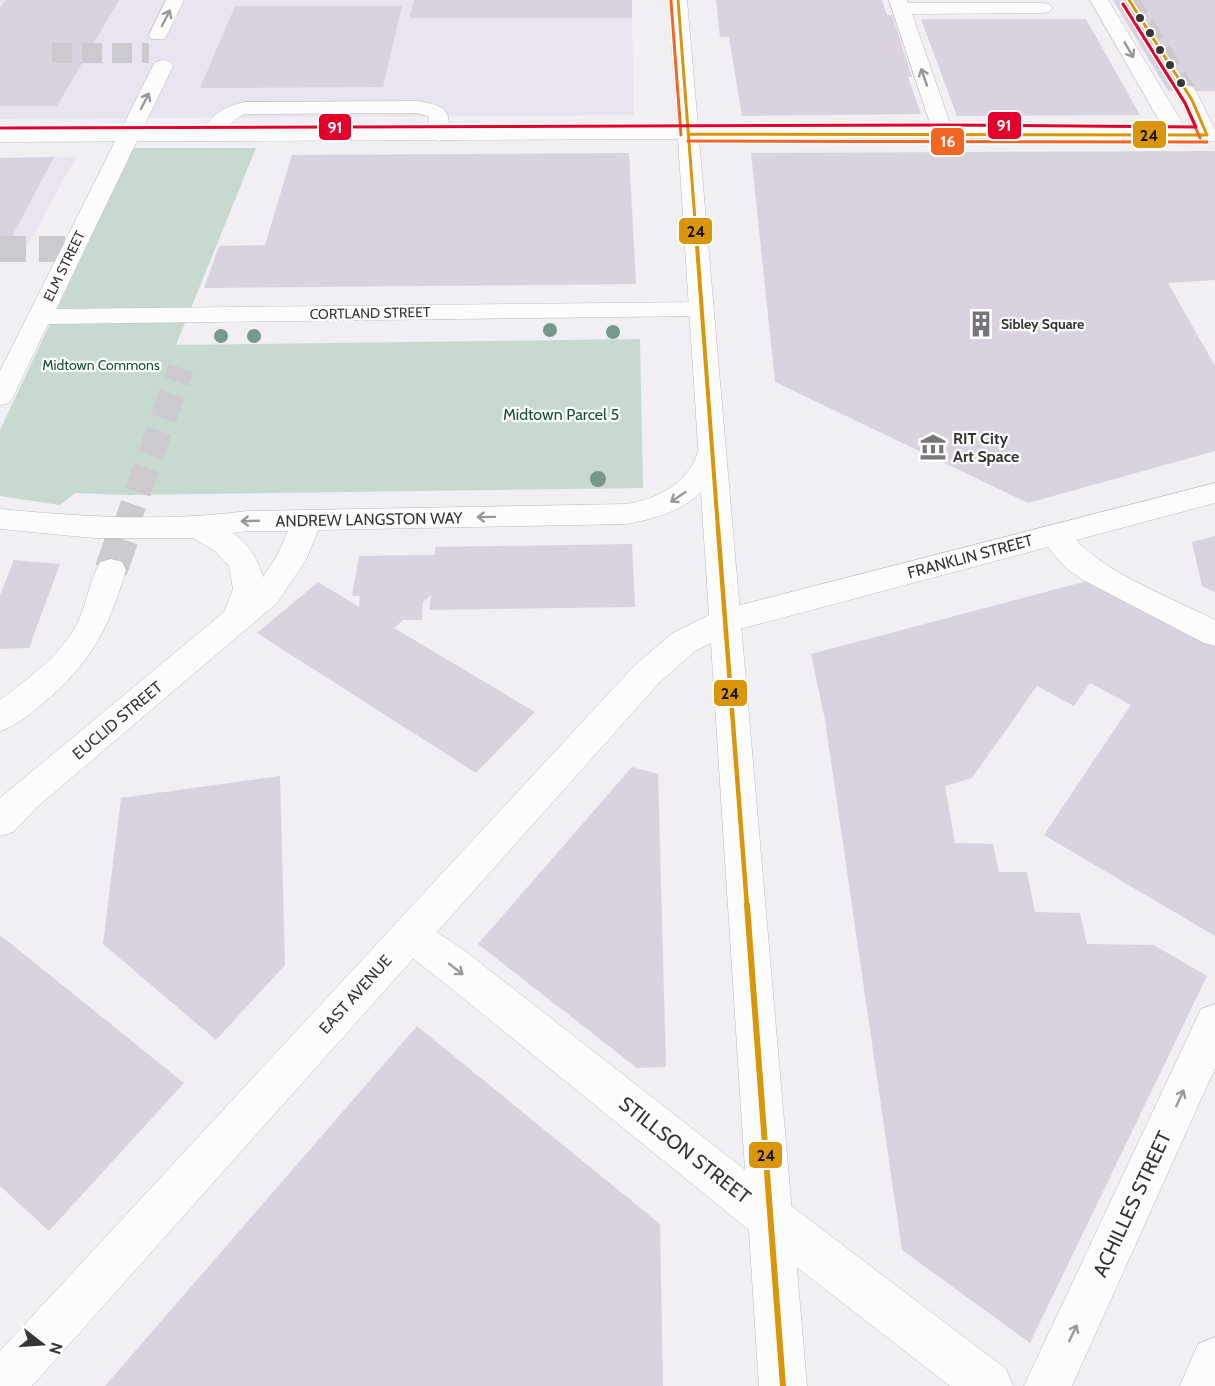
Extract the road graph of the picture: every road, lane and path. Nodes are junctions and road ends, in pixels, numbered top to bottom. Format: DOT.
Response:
graph roads {
  1 [pos="175,0"];
  2 [pos="678,0"];
  3 [pos="1099,0"];
  4 [pos="899,4"];
  5 [pos="932,4"];
  6 [pos="1043,8"];
  7 [pos="158,35"];
  8 [pos="163,66"];
  9 [pos="1186,91"];
  10 [pos="943,132"];
  11 [pos="688,134"];
  12 [pos="1178,134"];
  13 [pos="1211,135"];
  14 [pos="0,136"];
  15 [pos="127,136"];
  16 [pos="701,309"];
  17 [pos="39,317"];
  18 [pos="0,397"];
  19 [pos="712,451"];
  20 [pos="1215,493"];
  21 [pos="0,519"];
  22 [pos="306,520"];
  23 [pos="197,528"];
  24 [pos="1053,534"];
  25 [pos="111,570"];
  26 [pos="235,621"];
  27 [pos="725,621"];
  28 [pos="1215,634"];
  29 [pos="0,718"];
  30 [pos="0,821"];
  31 [pos="409,934"];
  32 [pos="1215,1023"];
  33 [pos="770,1218"];
  34 [pos="1215,1361"];
  35 [pos="0,1386"];
  36 [pos="783,1386"];
  37 [pos="989,1386"];
  38 [pos="1048,1386"];
  39 [pos="1204,1386"];
  7 -- 1 [label="street, one-way"];
  2 -- 11 [label="street"];
  3 -- 12 [label="street, one-way"];
  4 -- 5 [label="street"];
  10 -- 4 [label="street, one-way"];
  5 -- 6 [label="street"];
  15 -- 8 [label="street, ELM STREET, one-way"];
  9 -- 13 [label="street"];
  10 -- 11 [label="street"];
  10 -- 12 [label="street"];
  11 -- 15 [label="street"];
  11 -- 16 [label="street"];
  12 -- 13 [label="street"];
  14 -- 15 [label="street"];
  15 -- 17 [label="street, ELM STREET"];
  16 -- 17 [label="street, CORTLAND STREET"];
  16 -- 19 [label="street"];
  17 -- 18 [label="street, ELM STREET"];
  19 -- 22 [label="street, ANDREW LANGSTON WAY, one-way"];
  19 -- 27 [label="street"];
  20 -- 24 [label="street, FRANKLIN STREET"];
  21 -- 23 [label="street, ANDREW LANGSTON WAY"];
  22 -- 23 [label="street, ANDREW LANGSTON WAY, one-way"];
  22 -- 26 [label="street, EUCLID STREET"];
  23 -- 26 [label="street, EUCLID STREET"];
  24 -- 27 [label="street, FRANKLIN STREET"];
  24 -- 28 [label="street"];
  25 -- 29 [label="street"];
  26 -- 30 [label="street, EUCLID STREET"];
  27 -- 31 [label="street, EAST AVENUE"];
  27 -- 33 [label="street"];
  31 -- 33 [label="street, STILLSON STREET, one-way"];
  31 -- 35 [label="street, EAST AVENUE"];
  38 -- 32 [label="street, ACHILLES STREET, one-way"];
  33 -- 36 [label="street"];
  33 -- 37 [label="street, STILLSON STREET"];
  34 -- 39 [label="street"];
}
